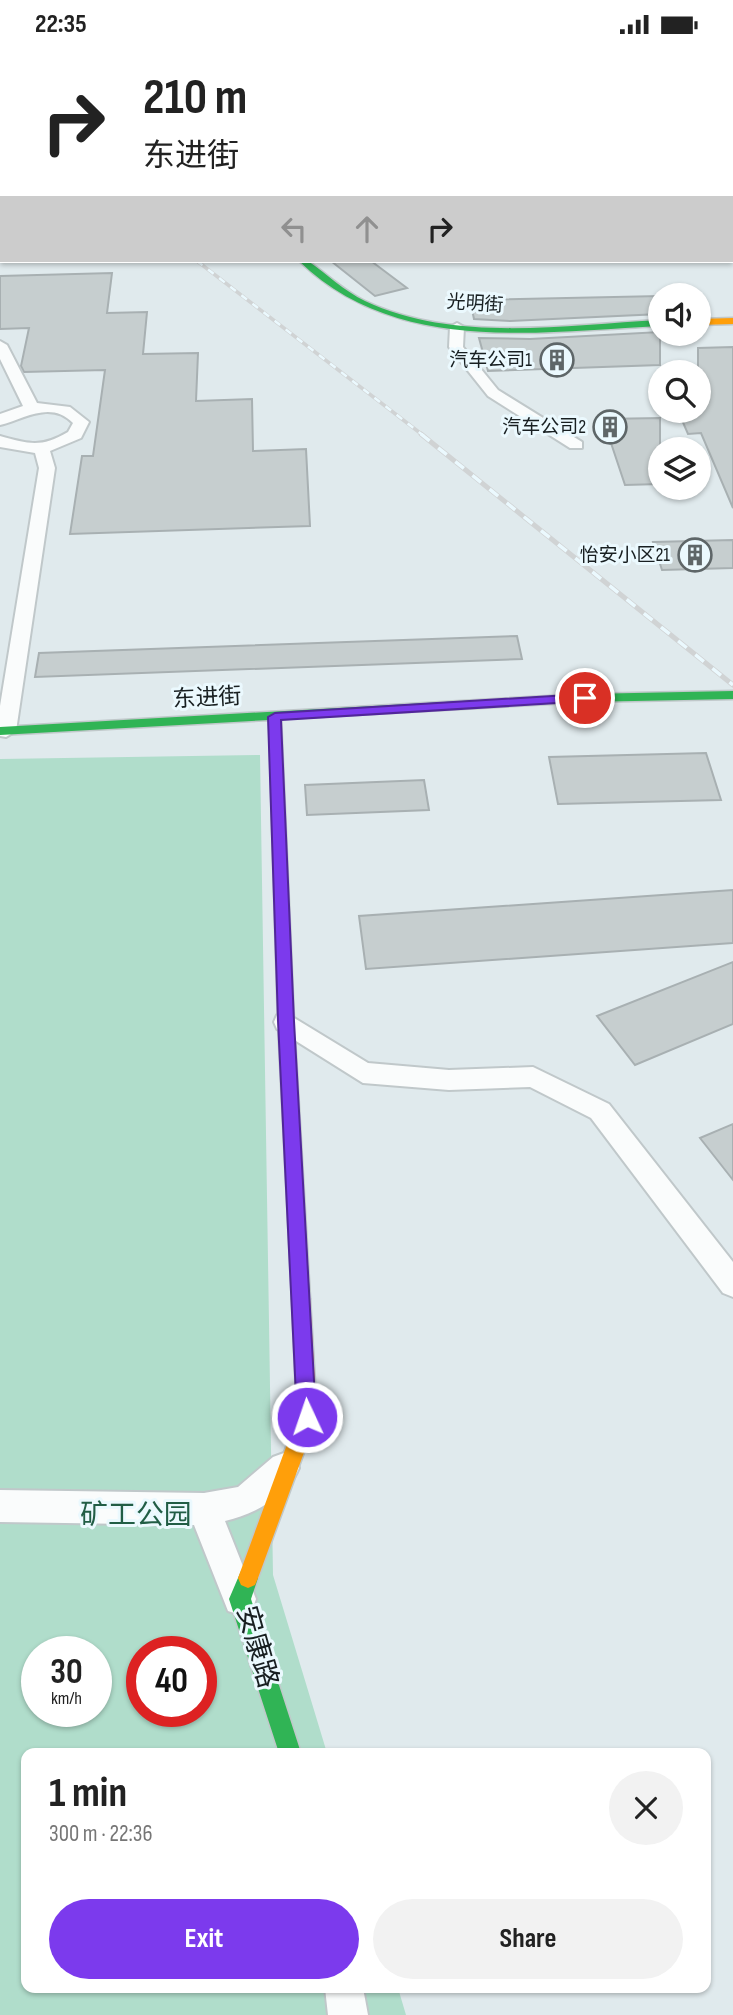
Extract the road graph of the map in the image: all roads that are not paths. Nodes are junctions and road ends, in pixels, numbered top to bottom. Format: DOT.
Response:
graph roads {
  1 [pos="306,263"];
  2 [pos="733,321"];
  3 [pos="711,322"];
  4 [pos="648,323"];
  5 [pos="457,327"];
  6 [pos="0,345"];
  7 [pos="33,410"];
  8 [pos="0,420"];
  9 [pos="0,441"];
  10 [pos="576,445"];
  11 [pos="41,448"];
  12 [pos="733,695"];
  13 [pos="275,717"];
  14 [pos="3,731"];
  15 [pos="286,1021"];
  16 [pos="733,1284"];
  17 [pos="290,1463"];
  18 [pos="0,1506"];
  19 [pos="204,1510"];
  20 [pos="240,1599"];
  21 [pos="288,1748"];
  22 [pos="345,1993"];
  23 [pos="348,2015"];
  1 -- 5 [label="main road, 光明街"];
  2 -- 3 [label="main road"];
  4 -- 5 [label="main road, 光明街"];
  5 -- 10 [label="street"];
  6 -- 7 [label="street"];
  7 -- 8 [label="street"];
  7 -- 11 [label="street"];
  9 -- 11 [label="street"];
  11 -- 14 [label="street"];
  12 -- 13 [label="main road, 东进街"];
  13 -- 14 [label="main road, 东进街"];
  13 -- 15 [label="main road, 安康路"];
  15 -- 16 [label="street"];
  15 -- 17 [label="main road, 安康路"];
  17 -- 19 [label="street, 安康路"];
  17 -- 20 [label="main road, 安康路"];
  18 -- 19 [label="street, 安康路"];
  19 -- 20 [label="street"];
  20 -- 21 [label="main road, 安康路"];
  22 -- 23 [label="street"];
}
